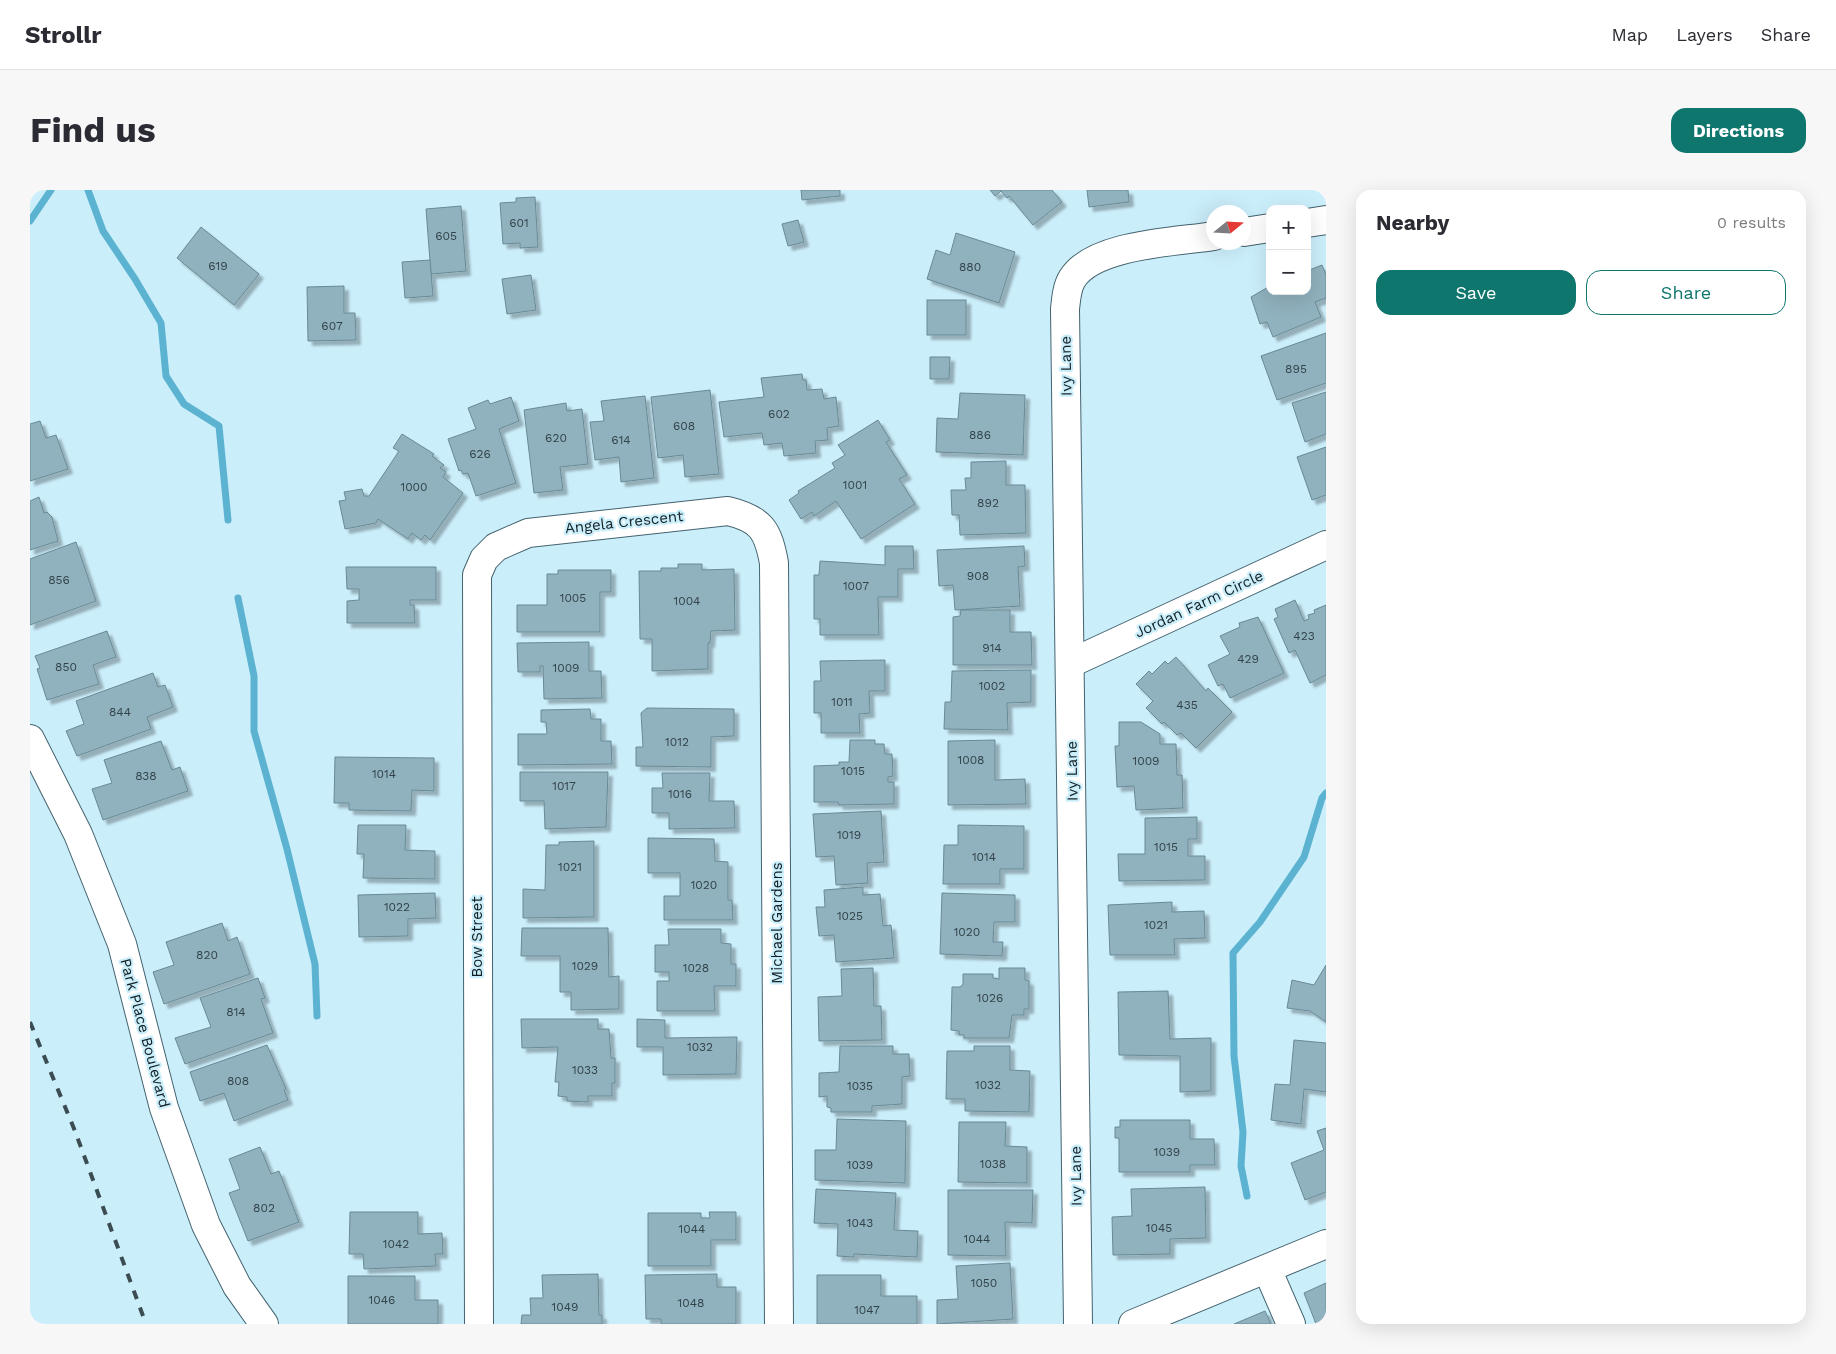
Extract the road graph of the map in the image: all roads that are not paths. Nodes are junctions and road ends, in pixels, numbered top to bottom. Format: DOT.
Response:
graph roads {
  1 [pos="1326,220"];
  2 [pos="1311,222"];
  3 [pos="1266,229"];
  4 [pos="1251,231"];
  5 [pos="1206,237"];
  6 [pos="760,524"];
  7 [pos="1326,545"];
  8 [pos="489,553"];
  9 [pos="1071,663"];
  10 [pos="30,739"];
  11 [pos="1326,1244"];
  12 [pos="1267,1268"];
  13 [pos="264,1324"];
  14 [pos="479,1324"];
  15 [pos="779,1324"];
  16 [pos="1078,1324"];
  17 [pos="1133,1324"];
  18 [pos="1291,1324"];
  1 -- 2 [label="street"];
  3 -- 4 [label="street"];
  5 -- 9 [label="street, Ivy Lane"];
  6 -- 8 [label="street, Angela Crescent"];
  6 -- 15 [label="street, Michael Gardens"];
  7 -- 9 [label="street, Jordan Farm Circle"];
  8 -- 14 [label="street, Bow Street"];
  9 -- 16 [label="street, Ivy Lane"];
  10 -- 13 [label="street, Park Place Boulevard"];
  11 -- 12 [label="street"];
  12 -- 17 [label="street"];
  12 -- 18 [label="street"];
}
